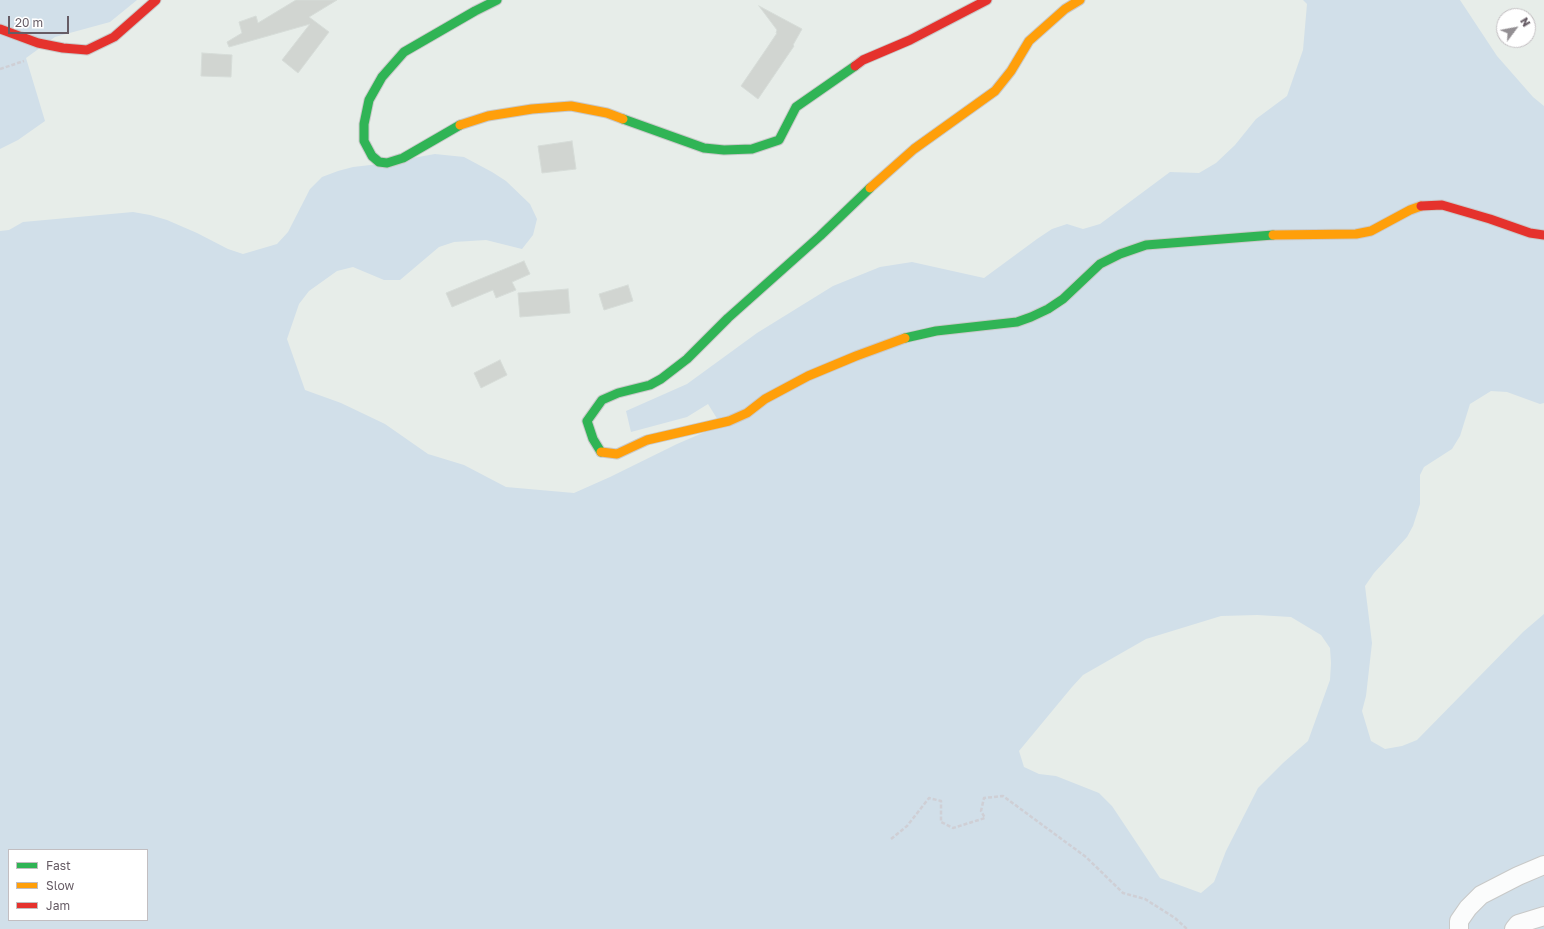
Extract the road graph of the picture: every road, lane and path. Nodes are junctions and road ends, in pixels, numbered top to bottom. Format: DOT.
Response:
graph roads {
  1 [pos="156,0"];
  2 [pos="497,0"];
  3 [pos="987,0"];
  4 [pos="1080,0"];
  5 [pos="0,29"];
  6 [pos="1544,235"];
  7 [pos="891,839"];
  8 [pos="1544,865"];
  9 [pos="1544,916"];
  10 [pos="1187,929"];
  11 [pos="1459,929"];
  12 [pos="1514,929"];
  1 -- 5 [label="street"];
  2 -- 3 [label="street"];
  4 -- 6 [label="street"];
  7 -- 10 [label="path"];
  8 -- 11 [label="street"];
  9 -- 12 [label="street"];
}
